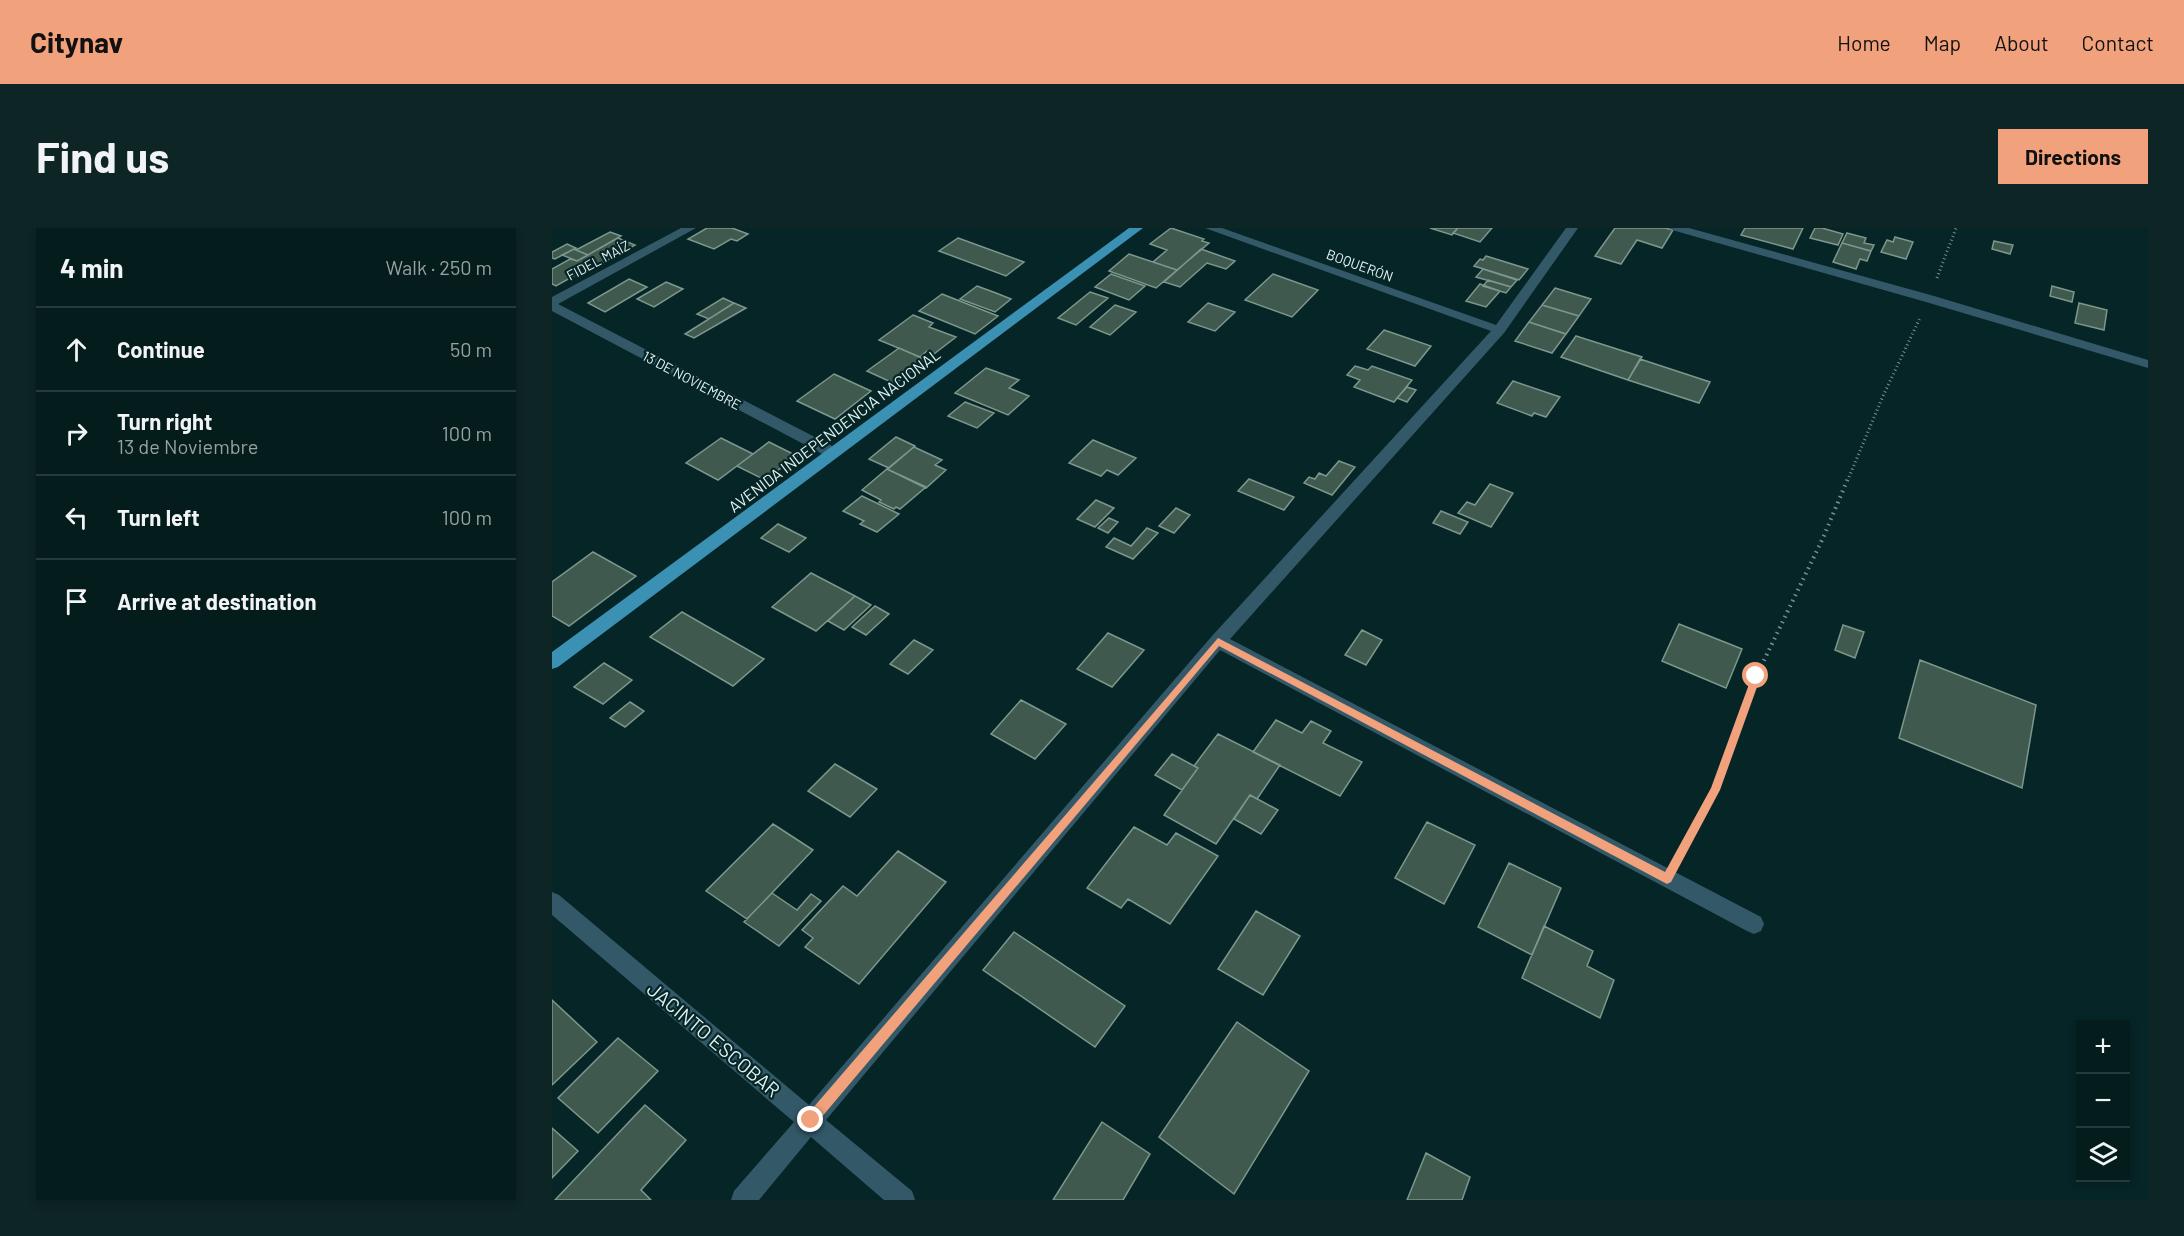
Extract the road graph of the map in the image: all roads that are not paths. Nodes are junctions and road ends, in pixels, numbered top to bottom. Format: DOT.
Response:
graph roads {
  1 [pos="690,228"];
  2 [pos="1137,228"];
  3 [pos="1211,228"];
  4 [pos="1572,228"];
  5 [pos="1676,228"];
  6 [pos="552,304"];
  7 [pos="1500,330"];
  8 [pos="2148,364"];
  9 [pos="833,453"];
  10 [pos="1218,641"];
  11 [pos="552,662"];
  12 [pos="552,902"];
  13 [pos="1754,924"];
  14 [pos="811,1120"];
  15 [pos="743,1200"];
  16 [pos="903,1200"];
  1 -- 6 [label="street, FIDEL MAÍZ"];
  2 -- 9 [label="main road, AVENIDA INDEPENDENCIA NACIONAL"];
  3 -- 7 [label="street, BOQUERÓN"];
  4 -- 7 [label="street"];
  5 -- 8 [label="street"];
  6 -- 9 [label="street, 13 DE NOVIEMBRE"];
  7 -- 10 [label="street"];
  9 -- 11 [label="main road, AVENIDA INDEPENDENCIA NACIONAL"];
  10 -- 13 [label="street"];
  10 -- 14 [label="street"];
  12 -- 14 [label="street, JACINTO ESCOBAR"];
  14 -- 15 [label="street"];
  14 -- 16 [label="street, JACINTO ESCOBAR"];
}
